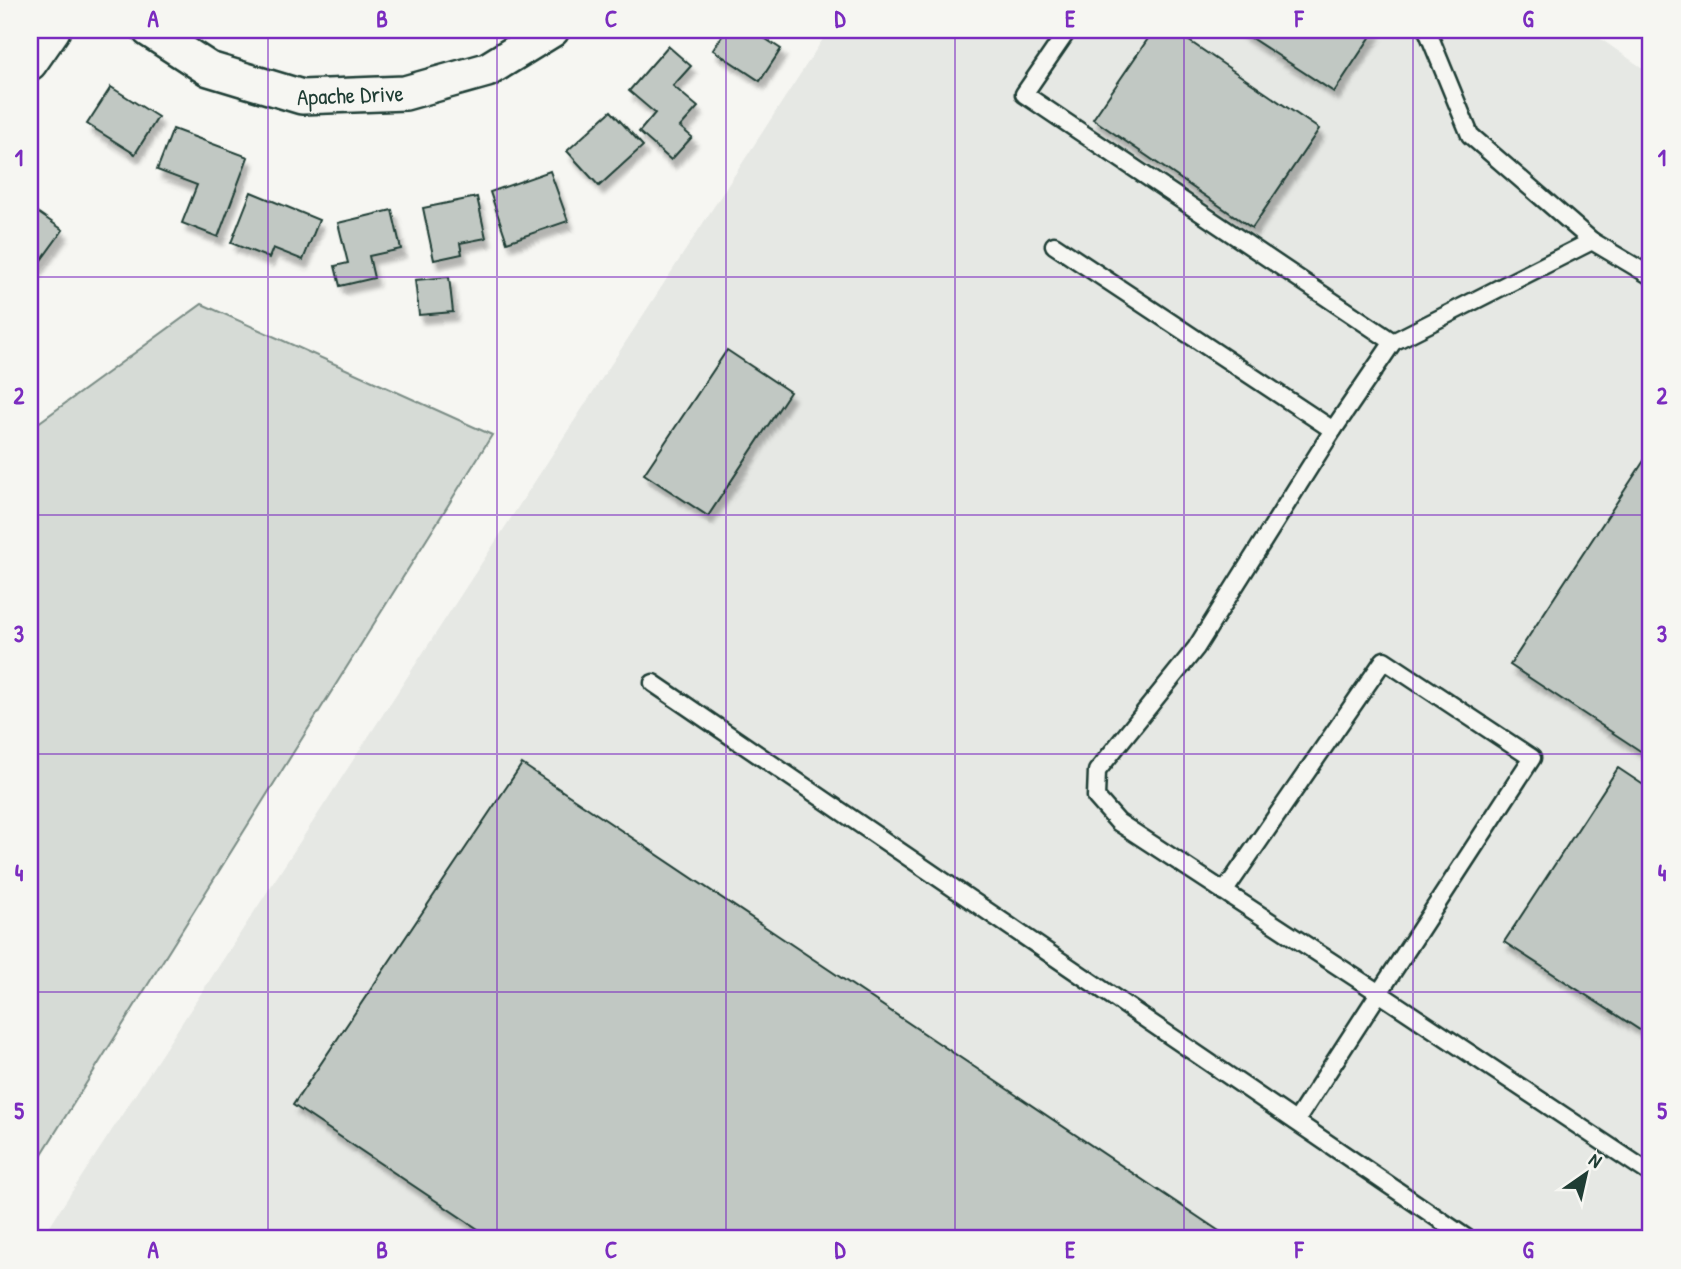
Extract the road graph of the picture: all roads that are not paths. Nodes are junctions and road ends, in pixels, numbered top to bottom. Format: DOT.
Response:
graph roads {
  1 [pos="53,30"];
  2 [pos="149,30"];
  3 [pos="552,30"];
  4 [pos="1068,30"];
  5 [pos="1427,30"];
  6 [pos="30,63"];
  7 [pos="1592,241"];
  8 [pos="1054,245"];
  9 [pos="1651,275"];
  10 [pos="1393,342"];
  11 [pos="1332,430"];
  12 [pos="653,683"];
  13 [pos="1224,892"];
  14 [pos="1379,993"];
  15 [pos="1296,1121"];
  16 [pos="1651,1174"];
  17 [pos="1468,1239"];
  1 -- 6 [label="street"];
  2 -- 3 [label="street, Apache Drive"];
  4 -- 10 [label="lane"];
  5 -- 7 [label="lane"];
  7 -- 9 [label="lane"];
  7 -- 10 [label="lane"];
  8 -- 11 [label="lane"];
  10 -- 11 [label="lane"];
  11 -- 13 [label="lane"];
  12 -- 15 [label="lane"];
  13 -- 14 [label="lane"];
  13 -- 14 [label="lane"];
  14 -- 15 [label="lane"];
  14 -- 16 [label="lane"];
  15 -- 17 [label="lane"];
}
